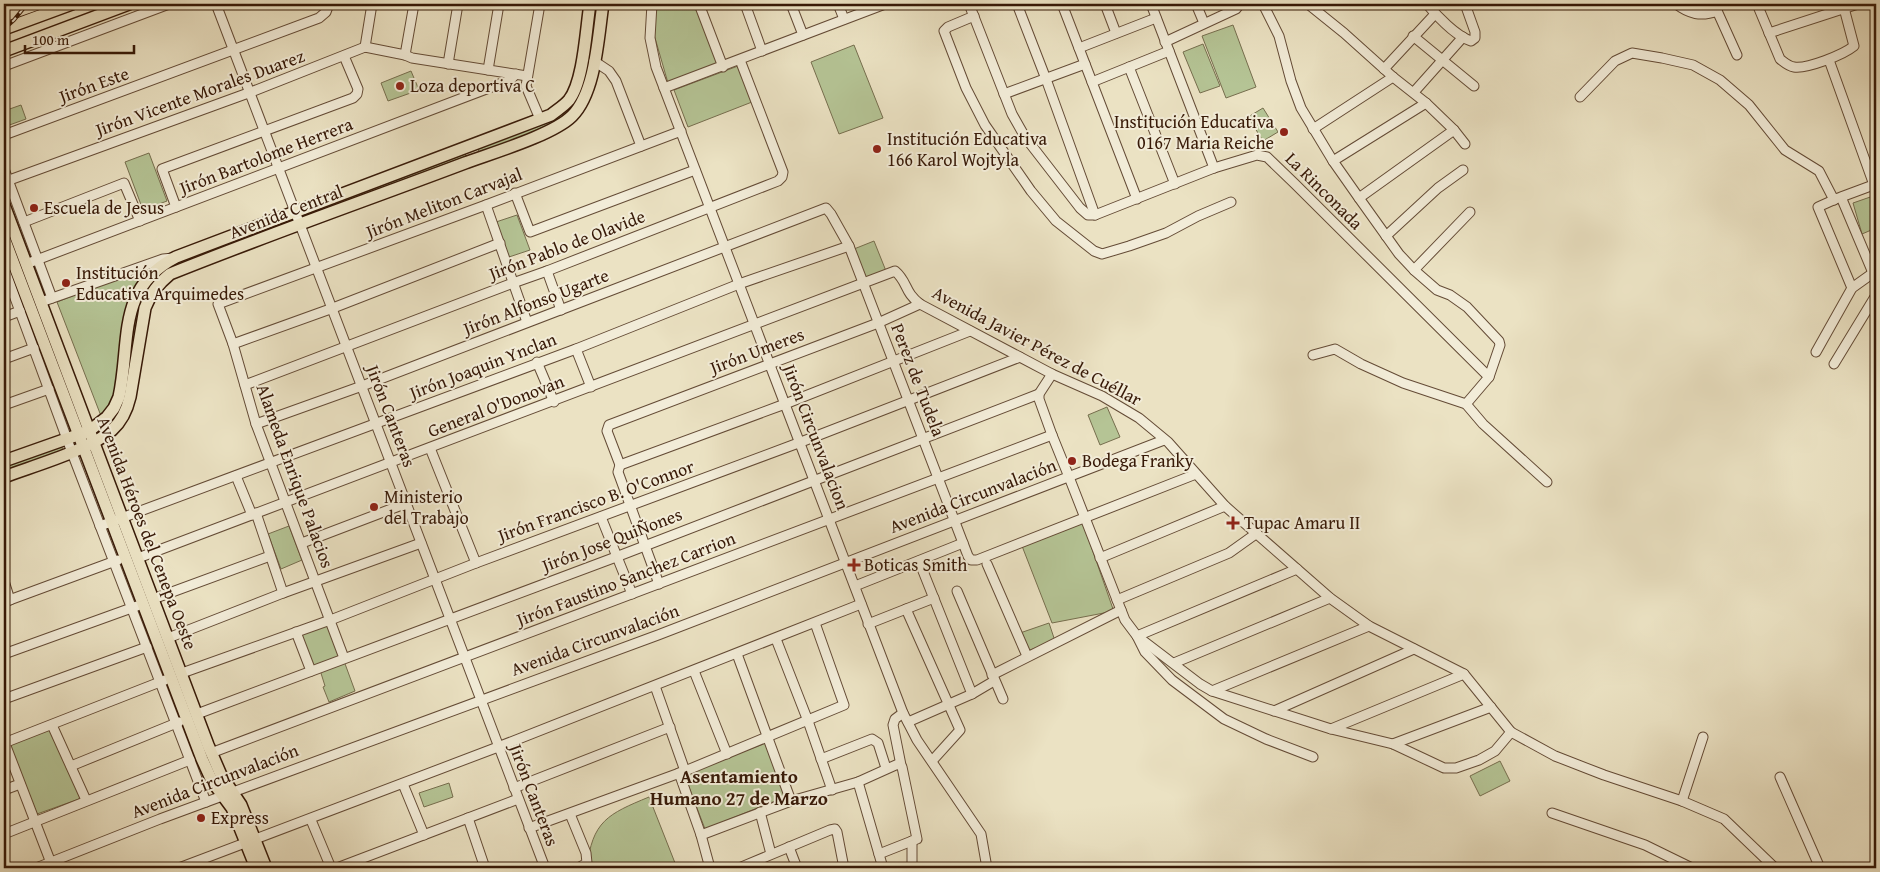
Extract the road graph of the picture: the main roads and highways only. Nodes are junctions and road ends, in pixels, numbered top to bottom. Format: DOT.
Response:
graph roads {
  1 [pos="38,4"];
  2 [pos="72,4"];
  3 [pos="129,4"];
  4 [pos="590,4"];
  5 [pos="603,4"];
  6 [pos="4,16"];
  7 [pos="4,29"];
  8 [pos="4,50"];
  9 [pos="473,146"];
  10 [pos="478,158"];
  11 [pos="4,206"];
  12 [pos="4,238"];
  13 [pos="78,435"];
  14 [pos="88,445"];
  15 [pos="4,461"];
  16 [pos="4,477"];
  17 [pos="117,520"];
  18 [pos="143,603"];
  19 [pos="176,675"];
  20 [pos="186,719"];
  21 [pos="227,794"];
  22 [pos="251,842"];
  23 [pos="256,868"];
  24 [pos="266,868"];
  1 -- 6 [label="main road"];
  2 -- 7 [label="main road"];
  3 -- 8 [label="main road"];
  4 -- 9 [label="main road, Avenida Central"];
  5 -- 10 [label="main road, Avenida Central"];
  9 -- 10 [label="main road"];
  9 -- 13 [label="main road, Avenida Central"];
  10 -- 14 [label="main road, Avenida Central"];
  11 -- 13 [label="main road, Avenida Héroes del Cenepa Oeste"];
  12 -- 13 [label="main road, Avenida Héroes del Cenepa Oeste"];
  13 -- 14 [label="main road, Avenida Héroes del Cenepa Oeste"];
  13 -- 15 [label="main road, Avenida Central"];
  14 -- 16 [label="main road, Avenida Central"];
  14 -- 17 [label="main road, Avenida Héroes del Cenepa Oeste"];
  17 -- 18 [label="main road, Avenida Héroes del Cenepa Oeste"];
  17 -- 18 [label="main road, Avenida Héroes del Cenepa Oeste"];
  18 -- 19 [label="main road, Avenida Héroes del Cenepa Oeste"];
  18 -- 19 [label="main road, Avenida Héroes del Cenepa Oeste"];
  19 -- 20 [label="main road, Avenida Héroes del Cenepa Oeste"];
  20 -- 21 [label="main road, Avenida Héroes del Cenepa Oeste"];
  20 -- 21 [label="main road, Avenida Héroes del Cenepa Oeste"];
  21 -- 22 [label="main road, Avenida Héroes del Cenepa Oeste"];
  22 -- 23 [label="main road, Avenida Héroes del Cenepa Oeste"];
  22 -- 24 [label="main road, Avenida Héroes del Cenepa Oeste"];
}
